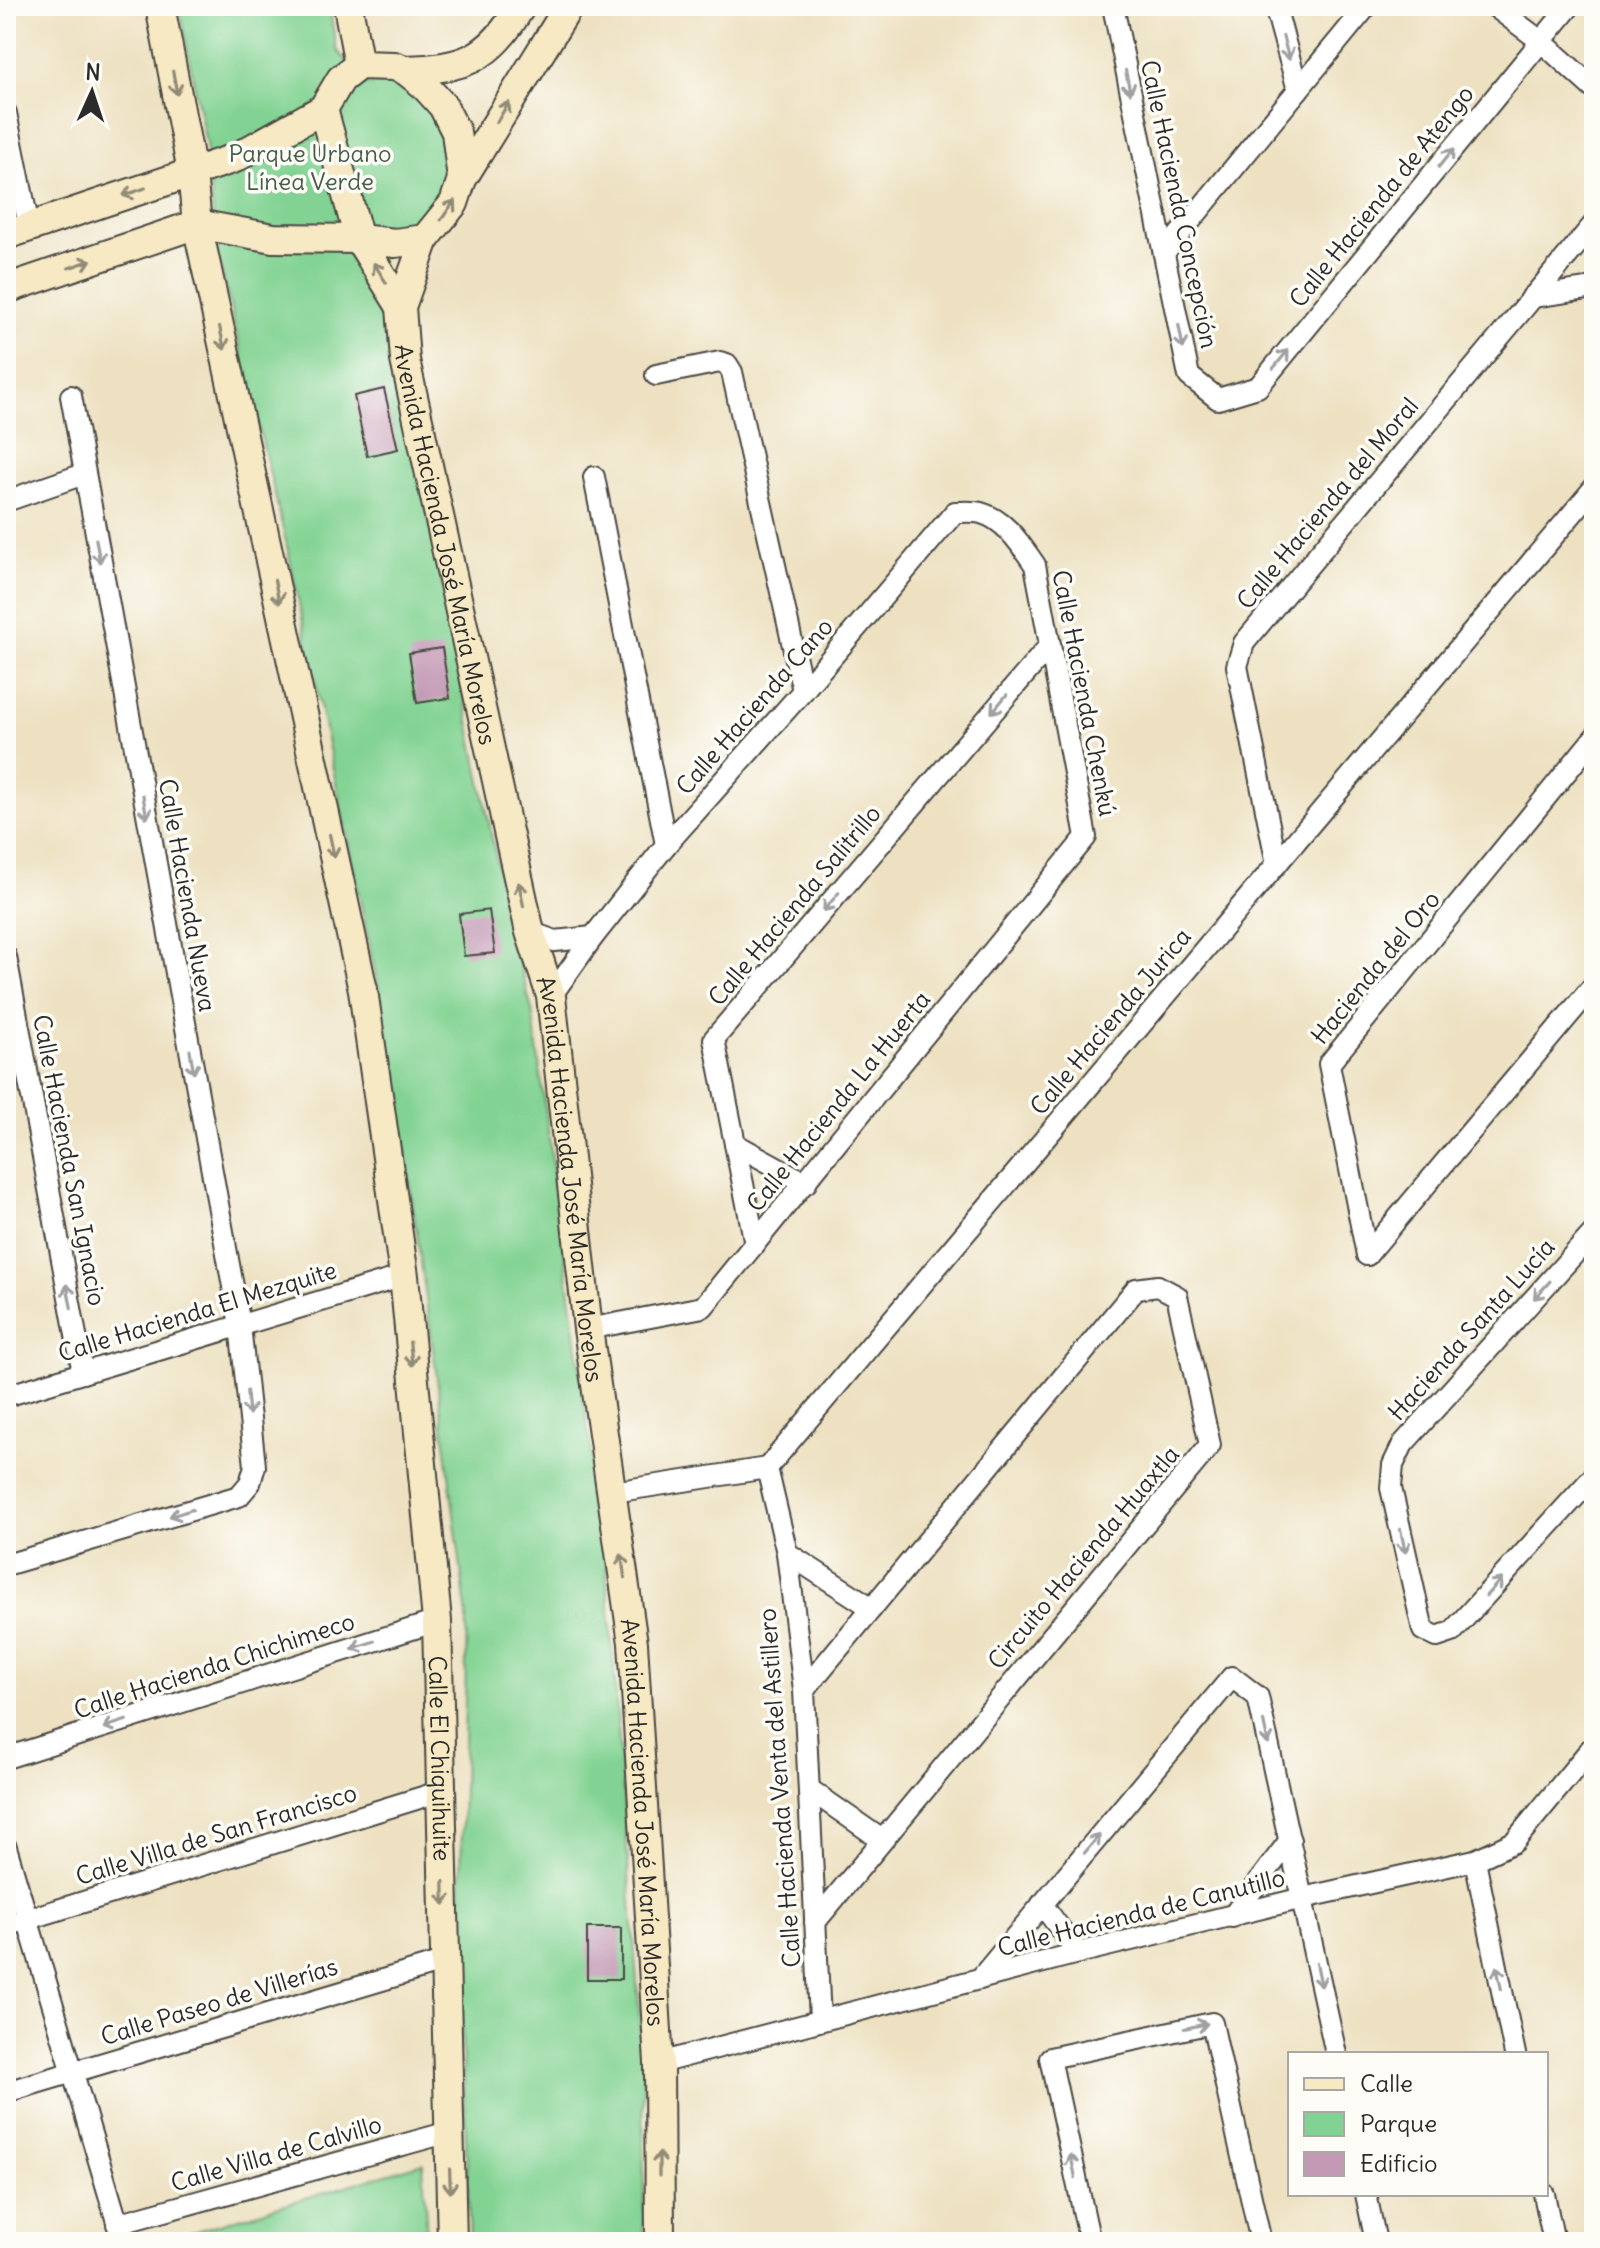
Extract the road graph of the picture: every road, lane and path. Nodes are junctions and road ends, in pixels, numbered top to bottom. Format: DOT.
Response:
graph roads {
  1 [pos="160,6"];
  2 [pos="348,6"];
  3 [pos="521,6"];
  4 [pos="569,6"];
  5 [pos="1113,6"];
  6 [pos="1275,6"];
  7 [pos="1367,6"];
  8 [pos="1494,6"];
  9 [pos="1570,6"];
  10 [pos="1542,42"];
  11 [pos="359,65"];
  12 [pos="405,70"];
  13 [pos="1594,89"];
  14 [pos="1298,90"];
  15 [pos="323,109"];
  16 [pos="6,113"];
  17 [pos="192,172"];
  18 [pos="462,179"];
  19 [pos="197,224"];
  20 [pos="1594,224"];
  21 [pos="17,231"];
  22 [pos="359,239"];
  23 [pos="425,239"];
  24 [pos="1164,253"];
  25 [pos="1594,288"];
  26 [pos="6,289"];
  27 [pos="1532,297"];
  28 [pos="401,307"];
  29 [pos="656,375"];
  30 [pos="71,396"];
  31 [pos="1218,399"];
  32 [pos="84,474"];
  33 [pos="594,477"];
  34 [pos="1594,488"];
  35 [pos="6,501"];
  36 [pos="955,512"];
  37 [pos="1050,645"];
  38 [pos="803,691"];
  39 [pos="1594,738"];
  40 [pos="1086,837"];
  41 [pos="666,845"];
  42 [pos="1277,864"];
  43 [pos="530,932"];
  44 [pos="593,937"];
  45 [pos="6,957"];
  46 [pos="1594,985"];
  47 [pos="551,996"];
  48 [pos="735,1144"];
  49 [pos="806,1183"];
  50 [pos="1594,1232"];
  51 [pos="755,1244"];
  52 [pos="404,1276"];
  53 [pos="240,1325"];
  54 [pos="588,1329"];
  55 [pos="83,1373"];
  56 [pos="6,1396"];
  57 [pos="767,1468"];
  58 [pos="1594,1476"];
  59 [pos="613,1492"];
  60 [pos="787,1553"];
  61 [pos="6,1565"];
  62 [pos="872,1608"];
  63 [pos="437,1621"];
  64 [pos="804,1690"];
  65 [pos="1594,1745"];
  66 [pos="6,1758"];
  67 [pos="809,1789"];
  68 [pos="442,1791"];
  69 [pos="882,1840"];
  70 [pos="1290,1840"];
  71 [pos="6,1847"];
  72 [pos="1475,1860"];
  73 [pos="1303,1898"];
  74 [pos="1042,1904"];
  75 [pos="1232,1917"];
  76 [pos="28,1919"];
  77 [pos="815,1922"];
  78 [pos="6,1926"];
  79 [pos="1078,1953"];
  80 [pos="446,1961"];
  81 [pos="980,1979"];
  82 [pos="820,2020"];
  83 [pos="1336,2052"];
  84 [pos="1515,2052"];
  85 [pos="659,2063"];
  86 [pos="73,2072"];
  87 [pos="6,2092"];
  88 [pos="449,2132"];
  89 [pos="1366,2196"];
  90 [pos="1544,2196"];
  91 [pos="120,2233"];
  92 [pos="452,2242"];
  93 [pos="660,2242"];
  94 [pos="1090,2242"];
  95 [pos="1261,2242"];
  96 [pos="1376,2242"];
  97 [pos="1554,2242"];
  1 -- 17 [label="main road, one-way"];
  2 -- 11 [label="main road"];
  3 -- 12 [label="main road"];
  18 -- 4 [label="main road, one-way"];
  5 -- 24 [label="street, Calle Hacienda Concepción, one-way"];
  6 -- 14 [label="street, one-way"];
  7 -- 14 [label="street"];
  8 -- 10 [label="street"];
  9 -- 10 [label="street, Calle Hacienda de Atengo"];
  10 -- 13 [label="street"];
  31 -- 10 [label="street, Calle Hacienda de Atengo, one-way"];
  11 -- 12 [label="main road"];
  11 -- 15 [label="main road"];
  12 -- 18 [label="main road"];
  14 -- 24 [label="street"];
  15 -- 17 [label="main road"];
  15 -- 22 [label="main road, Avenida Hacienda José María Morelos"];
  16 -- 21 [label="street"];
  17 -- 19 [label="main road"];
  17 -- 21 [label="main road, one-way"];
  23 -- 18 [label="main road, one-way"];
  19 -- 22 [label="main road"];
  26 -- 19 [label="main road, one-way"];
  19 -- 52 [label="main road, one-way"];
  20 -- 27 [label="street, Calle Hacienda del Moral"];
  22 -- 23 [label="main road"];
  28 -- 22 [label="main road, Avenida Hacienda José María Morelos, one-way"];
  23 -- 28 [label="main road, Avenida Hacienda José María Morelos"];
  24 -- 31 [label="street, Calle Hacienda Concepción, one-way"];
  25 -- 27 [label="street"];
  27 -- 42 [label="street, Calle Hacienda del Moral"];
  43 -- 28 [label="main road, Avenida Hacienda José María Morelos, one-way"];
  29 -- 38 [label="street"];
  30 -- 32 [label="street, Calle Hacienda Nueva"];
  32 -- 35 [label="street"];
  32 -- 53 [label="street, Calle Hacienda Nueva, one-way"];
  33 -- 41 [label="street"];
  34 -- 42 [label="street, Calle Hacienda Jurica"];
  36 -- 37 [label="street, Calle Hacienda Chenkú"];
  36 -- 38 [label="street, Calle Hacienda Cano"];
  37 -- 40 [label="street, Calle Hacienda Chenkú"];
  37 -- 48 [label="street, Calle Hacienda Salitrillo, one-way"];
  38 -- 41 [label="street, Calle Hacienda Cano"];
  39 -- 46 [label="street, Hacienda del Oro"];
  40 -- 49 [label="street, Calle Hacienda La Huerta"];
  41 -- 44 [label="street, Calle Hacienda Cano"];
  42 -- 57 [label="street, Calle Hacienda Jurica"];
  43 -- 44 [label="street"];
  43 -- 47 [label="main road, Avenida Hacienda José María Morelos"];
  44 -- 47 [label="street, Calle Hacienda Cano"];
  55 -- 45 [label="street, Calle Hacienda San Ignacio, one-way"];
  47 -- 54 [label="main road, Avenida Hacienda José María Morelos"];
  48 -- 49 [label="street"];
  48 -- 51 [label="street, Calle Hacienda Salitrillo"];
  49 -- 51 [label="street, Calle Hacienda La Huerta"];
  50 -- 58 [label="street, Hacienda Santa Lucía, one-way"];
  51 -- 54 [label="street, Calle Hacienda La Huerta"];
  52 -- 53 [label="street, Calle Hacienda El Mezquite"];
  52 -- 63 [label="main road, Calle El Chiquihuite, one-way"];
  53 -- 55 [label="street, Calle Hacienda El Mezquite"];
  53 -- 61 [label="street, Calle Hacienda Nueva, one-way"];
  54 -- 59 [label="main road, Avenida Hacienda José María Morelos"];
  55 -- 56 [label="street, Calle Hacienda El Mezquite"];
  57 -- 59 [label="street"];
  57 -- 60 [label="street, Calle Hacienda Venta del Astillero"];
  85 -- 59 [label="main road, Avenida Hacienda José María Morelos, one-way"];
  60 -- 62 [label="street"];
  60 -- 64 [label="street, Calle Hacienda Venta del Astillero"];
  62 -- 64 [label="street, Circuito Hacienda Huaxtla"];
  62 -- 69 [label="street, Circuito Hacienda Huaxtla"];
  63 -- 66 [label="street, Calle Hacienda Chichimeco, one-way"];
  63 -- 68 [label="main road, Calle El Chiquihuite"];
  64 -- 67 [label="street, Calle Hacienda Venta del Astillero"];
  65 -- 72 [label="street, Calle Hacienda de Canutillo"];
  67 -- 69 [label="street"];
  67 -- 77 [label="street, Calle Hacienda Venta del Astillero"];
  68 -- 76 [label="street, Calle Villa de San Francisco"];
  68 -- 80 [label="main road, Calle El Chiquihuite, one-way"];
  69 -- 77 [label="street, Circuito Hacienda Huaxtla"];
  70 -- 73 [label="street"];
  74 -- 70 [label="street, one-way"];
  70 -- 75 [label="street"];
  71 -- 76 [label="street"];
  72 -- 73 [label="street, Calle Hacienda de Canutillo"];
  84 -- 72 [label="street, one-way"];
  73 -- 75 [label="street, Calle Hacienda de Canutillo"];
  73 -- 83 [label="street, one-way"];
  74 -- 79 [label="street"];
  74 -- 81 [label="street"];
  75 -- 79 [label="street, Calle Hacienda de Canutillo"];
  76 -- 78 [label="street, Calle Villa de San Francisco"];
  76 -- 86 [label="street"];
  77 -- 82 [label="street, Calle Hacienda Venta del Astillero"];
  79 -- 81 [label="street, Calle Hacienda de Canutillo"];
  80 -- 86 [label="street, Calle Paseo de Villerías"];
  80 -- 88 [label="main road, Calle El Chiquihuite"];
  81 -- 82 [label="street, Calle Hacienda de Canutillo"];
  82 -- 85 [label="street, Calle Hacienda de Canutillo"];
  93 -- 85 [label="main road, Avenida Hacienda José María Morelos, one-way"];
  86 -- 87 [label="street, Calle Paseo de Villerías"];
  86 -- 91 [label="street"];
  88 -- 91 [label="street, Calle Villa de Calvillo"];
  88 -- 92 [label="main road, Calle El Chiquihuite, one-way"];
  89 -- 96 [label="street"];
  90 -- 97 [label="street"];
  94 -- 95 [label="street, one-way"];
}
